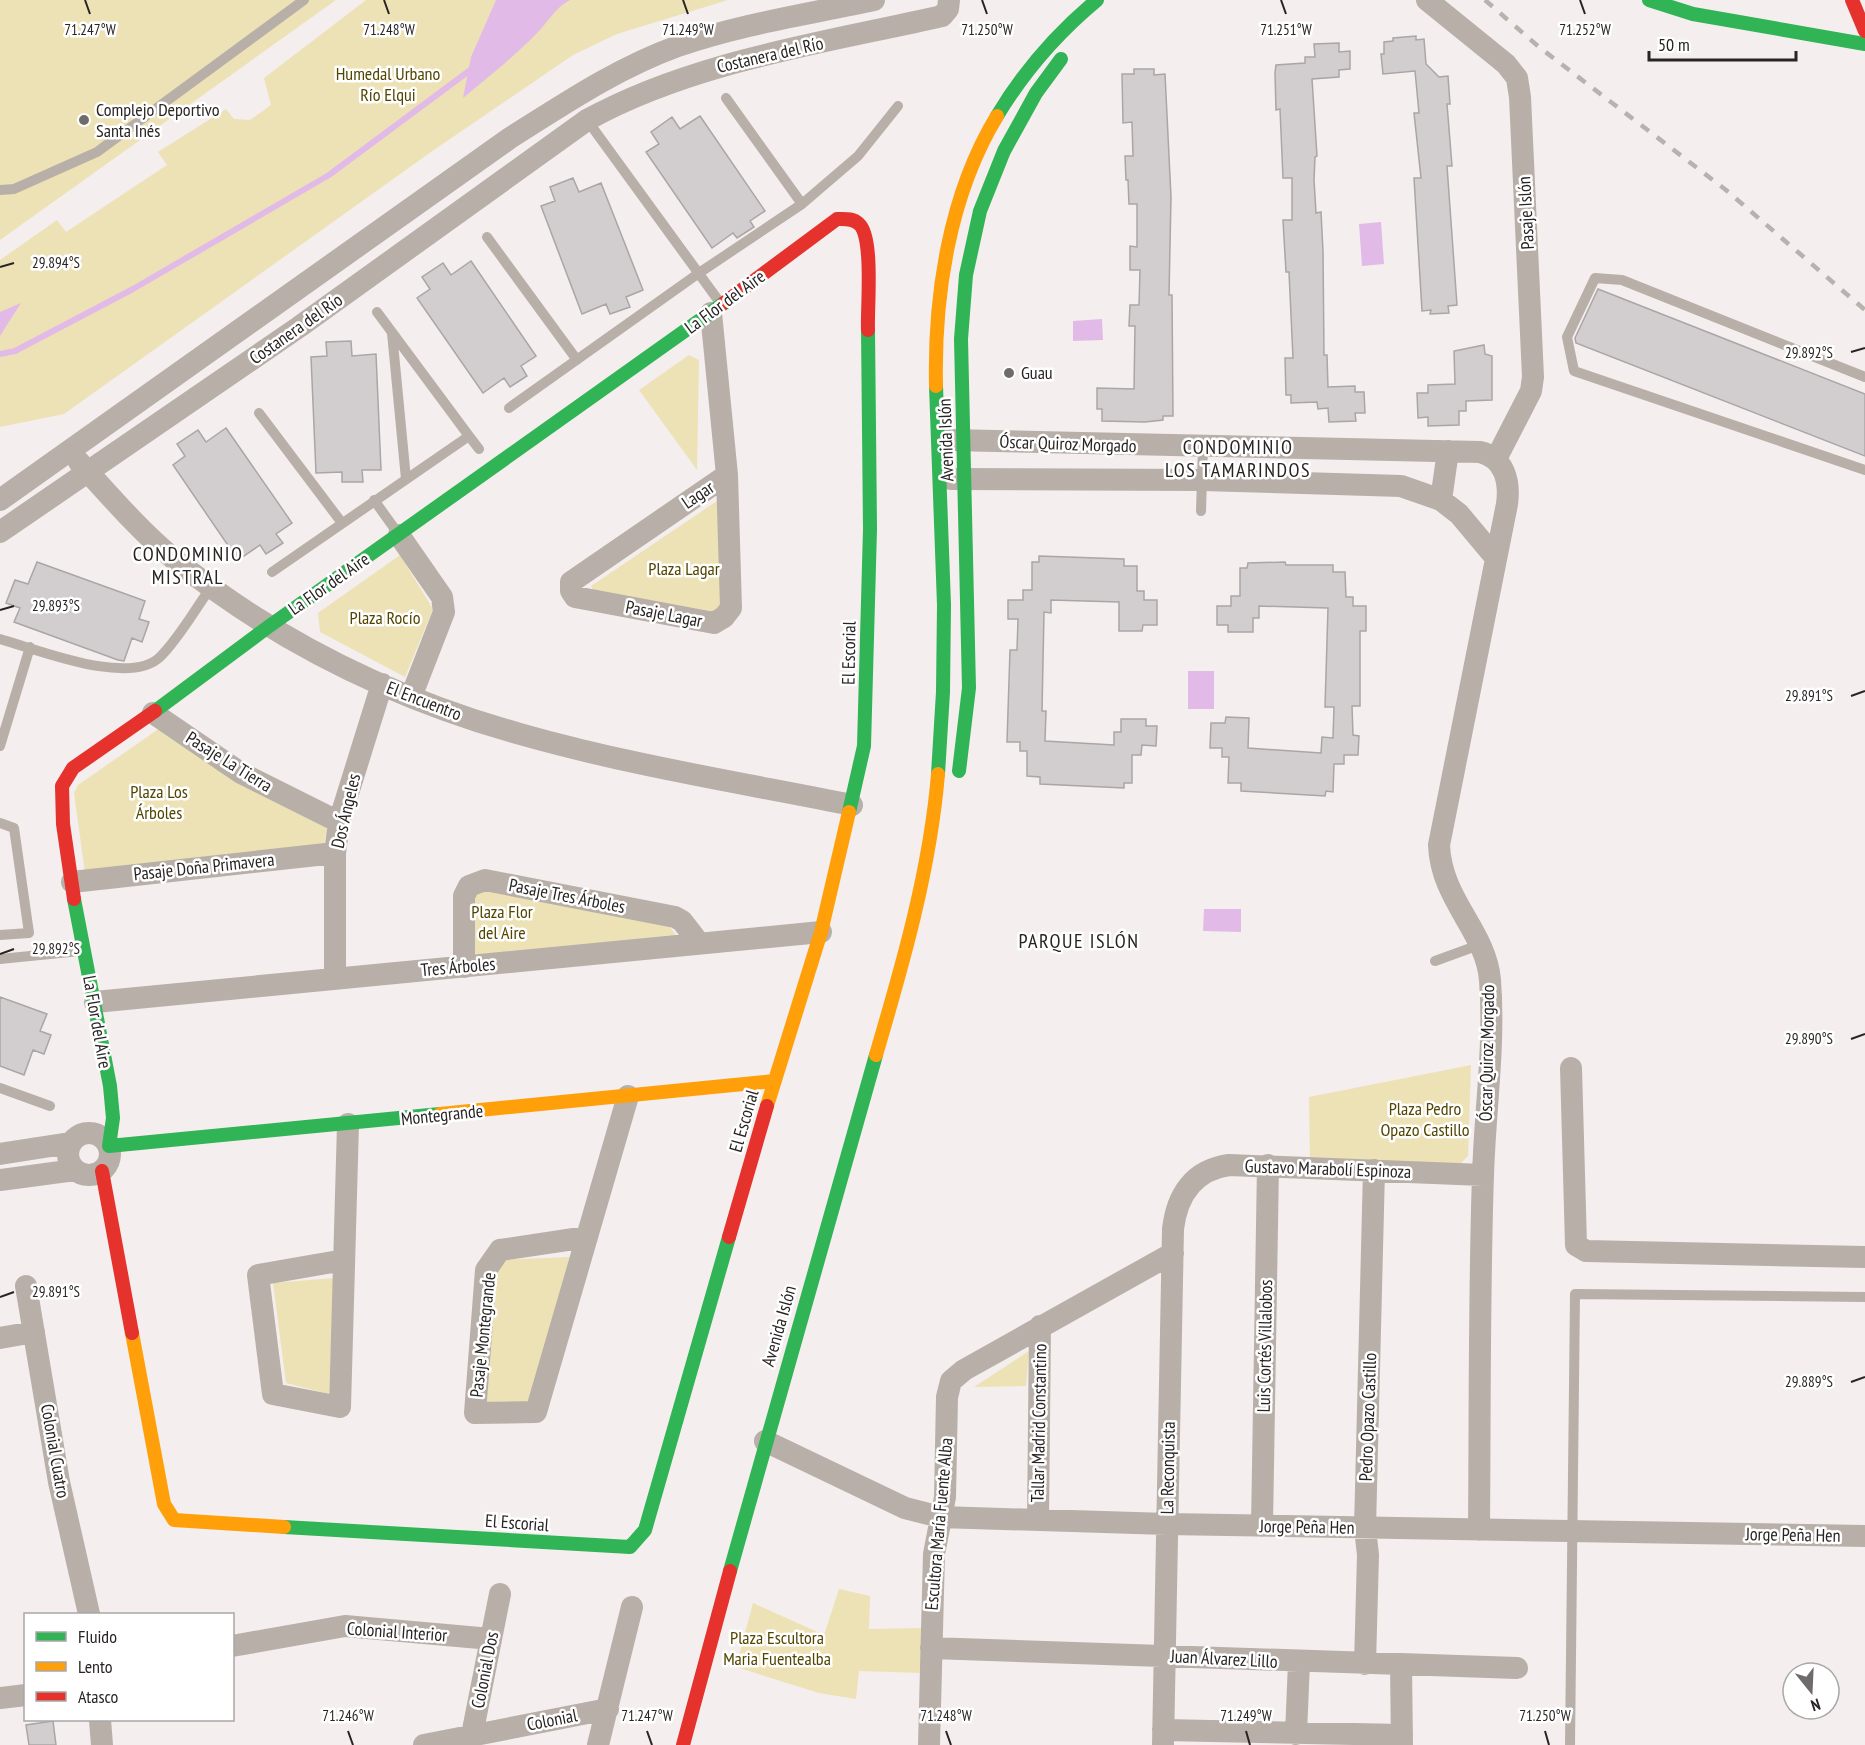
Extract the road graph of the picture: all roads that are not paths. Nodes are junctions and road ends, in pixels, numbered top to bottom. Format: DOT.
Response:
graph roads {
  1 [pos="304,0"];
  2 [pos="874,0"];
  3 [pos="949,0"];
  4 [pos="1097,0"];
  5 [pos="1427,0"];
  6 [pos="1649,0"];
  7 [pos="1853,2"];
  8 [pos="1112,6"];
  9 [pos="1722,6"];
  10 [pos="1099,17"];
  11 [pos="1735,22"];
  12 [pos="1865,32"];
  13 [pos="1865,44"];
  14 [pos="1069,49"];
  15 [pos="573,98"];
  16 [pos="726,98"];
  17 [pos="898,106"];
  18 [pos="587,120"];
  19 [pos="0,190"];
  20 [pos="802,204"];
  21 [pos="860,223"];
  22 [pos="486,237"];
  23 [pos="699,273"];
  24 [pos="716,309"];
  25 [pos="377,312"];
  26 [pos="392,332"];
  27 [pos="577,360"];
  28 [pos="1865,377"];
  29 [pos="509,408"];
  30 [pos="259,413"];
  31 [pos="469,435"];
  32 [pos="964,439"];
  33 [pos="940,440"];
  34 [pos="1203,448"];
  35 [pos="479,449"];
  36 [pos="68,450"];
  37 [pos="1448,450"];
  38 [pos="1496,459"];
  39 [pos="1865,470"];
  40 [pos="88,473"];
  41 [pos="727,475"];
  42 [pos="406,479"];
  43 [pos="965,479"];
  44 [pos="941,480"];
  45 [pos="1202,480"];
  46 [pos="0,500"];
  47 [pos="1441,500"];
  48 [pos="375,501"];
  49 [pos="1201,511"];
  50 [pos="342,523"];
  51 [pos="0,532"];
  52 [pos="399,535"];
  53 [pos="1496,557"];
  54 [pos="272,572"];
  55 [pos="212,586"];
  56 [pos="571,591"];
  57 [pos="268,627"];
  58 [pos="0,639"];
  59 [pos="30,647"];
  60 [pos="382,684"];
  61 [pos="411,696"];
  62 [pos="153,713"];
  63 [pos="0,746"];
  64 [pos="955,789"];
  65 [pos="852,805"];
  66 [pos="339,822"];
  67 [pos="0,823"];
  68 [pos="944,838"];
  69 [pos="336,853"];
  70 [pos="72,882"];
  71 [pos="913,917"];
  72 [pos="821,932"];
  73 [pos="0,934"];
  74 [pos="699,944"];
  75 [pos="1479,945"];
  76 [pos="85,950"];
  77 [pos="0,958"];
  78 [pos="1435,961"];
  79 [pos="464,967"];
  80 [pos="335,978"];
  81 [pos="95,1002"];
  82 [pos="1571,1068"];
  83 [pos="774,1081"];
  84 [pos="0,1088"];
  85 [pos="110,1094"];
  86 [pos="628,1096"];
  87 [pos="50,1106"];
  88 [pos="348,1124"];
  89 [pos="75,1139"];
  90 [pos="109,1146"];
  91 [pos="0,1154"];
  92 [pos="1269,1166"];
  93 [pos="75,1170"];
  94 [pos="1374,1170"];
  95 [pos="102,1171"];
  96 [pos="1483,1175"];
  97 [pos="0,1180"];
  98 [pos="1183,1192"];
  99 [pos="587,1237"];
  100 [pos="1865,1251"];
  101 [pos="1173,1253"];
  102 [pos="344,1260"];
  103 [pos="26,1286"];
  104 [pos="1865,1297"];
  105 [pos="1040,1326"];
  106 [pos="34,1332"];
  107 [pos="0,1338"];
  108 [pos="765,1441"];
  109 [pos="940,1517"];
  110 [pos="1038,1520"];
  111 [pos="1167,1524"];
  112 [pos="1262,1526"];
  113 [pos="1365,1527"];
  114 [pos="1479,1530"];
  115 [pos="1572,1531"];
  116 [pos="1865,1536"];
  117 [pos="500,1594"];
  118 [pos="632,1607"];
  119 [pos="89,1613"];
  120 [pos="491,1639"];
  121 [pos="234,1646"];
  122 [pos="931,1648"];
  123 [pos="1164,1656"];
  124 [pos="1299,1662"];
  125 [pos="1365,1664"];
  126 [pos="1401,1665"];
  127 [pos="1517,1668"];
  128 [pos="24,1695"];
  129 [pos="0,1698"];
  130 [pos="609,1709"];
  131 [pos="100,1721"];
  132 [pos="1296,1734"];
  133 [pos="1163,1737"];
  134 [pos="471,1740"];
  135 [pos="1402,1740"];
  136 [pos="102,1745"];
  137 [pos="424,1745"];
  138 [pos="598,1745"];
  139 [pos="683,1745"];
  140 [pos="929,1745"];
  141 [pos="1570,1745"];
  1 -- 19 [label="lane"];
  2 -- 15 [label="street, Costanera del Río"];
  3 -- 18 [label="street, Costanera del Río"];
  4 -- 33 [label="street, Avenida Islón"];
  5 -- 38 [label="street, Pasaje Islón"];
  6 -- 11 [label="street"];
  7 -- 12 [label="street"];
  8 -- 10 [label="street"];
  9 -- 11 [label="street"];
  11 -- 13 [label="street"];
  14 -- 32 [label="street, Avenida Islón"];
  15 -- 18 [label="street"];
  15 -- 36 [label="street, Costanera del Río"];
  16 -- 20 [label="lane"];
  17 -- 20 [label="lane"];
  18 -- 23 [label="lane"];
  18 -- 40 [label="street, Costanera del Río"];
  20 -- 23 [label="lane"];
  21 -- 24 [label="street, La Flor del Aire"];
  21 -- 65 [label="street, El Escorial"];
  22 -- 27 [label="lane"];
  23 -- 24 [label="lane"];
  23 -- 27 [label="lane"];
  24 -- 41 [label="street, Lagar"];
  24 -- 52 [label="street, La Flor del Aire"];
  25 -- 26 [label="lane"];
  26 -- 31 [label="lane"];
  26 -- 42 [label="lane"];
  27 -- 29 [label="lane"];
  28 -- 39 [label="lane"];
  30 -- 50 [label="lane"];
  31 -- 35 [label="lane"];
  31 -- 42 [label="lane"];
  32 -- 33 [label="street, Óscar Quiroz Morgado"];
  32 -- 34 [label="street, Óscar Quiroz Morgado"];
  32 -- 43 [label="street, Avenida Islón"];
  33 -- 44 [label="street, Avenida Islón"];
  34 -- 37 [label="street, Óscar Quiroz Morgado"];
  34 -- 45 [label="lane"];
  36 -- 40 [label="street, El Encuentro"];
  36 -- 46 [label="street, Costanera del Río"];
  37 -- 38 [label="street, Óscar Quiroz Morgado"];
  37 -- 47 [label="street"];
  38 -- 53 [label="street, Óscar Quiroz Morgado"];
  40 -- 51 [label="street, Costanera del Río"];
  40 -- 55 [label="street, El Encuentro"];
  41 -- 56 [label="street, Lagar"];
  41 -- 56 [label="street, Pasaje Lagar"];
  42 -- 48 [label="lane"];
  43 -- 44 [label="street, Óscar Quiroz Morgado"];
  43 -- 45 [label="street, Óscar Quiroz Morgado"];
  43 -- 64 [label="street, Avenida Islón"];
  44 -- 71 [label="street, Avenida Islón"];
  45 -- 47 [label="street, Óscar Quiroz Morgado"];
  45 -- 49 [label="lane"];
  47 -- 53 [label="street, Óscar Quiroz Morgado"];
  48 -- 50 [label="lane"];
  48 -- 52 [label="lane"];
  50 -- 54 [label="lane"];
  52 -- 57 [label="street, La Flor del Aire"];
  52 -- 61 [label="street"];
  53 -- 75 [label="street, Óscar Quiroz Morgado"];
  55 -- 57 [label="street, El Encuentro"];
  55 -- 59 [label="lane"];
  57 -- 60 [label="street, El Encuentro"];
  57 -- 62 [label="street, La Flor del Aire"];
  58 -- 59 [label="lane"];
  59 -- 63 [label="lane"];
  60 -- 61 [label="street, El Encuentro"];
  60 -- 66 [label="street, Dos Ángeles"];
  61 -- 65 [label="street, El Encuentro"];
  62 -- 66 [label="street, Pasaje La Tierra"];
  62 -- 70 [label="street, La Flor del Aire"];
  65 -- 72 [label="street, El Escorial"];
  66 -- 69 [label="street, Dos Ángeles"];
  67 -- 73 [label="lane"];
  68 -- 71 [label="street, Avenida Islón"];
  69 -- 70 [label="street, Pasaje Doña Primavera"];
  69 -- 80 [label="street, Dos Ángeles"];
  70 -- 76 [label="street, La Flor del Aire"];
  71 -- 108 [label="street, Avenida Islón"];
  72 -- 74 [label="street, Tres Árboles"];
  72 -- 83 [label="street, El Escorial"];
  74 -- 79 [label="street, Tres Árboles"];
  74 -- 79 [label="street, Pasaje Tres Árboles"];
  75 -- 78 [label="lane"];
  75 -- 96 [label="street, Óscar Quiroz Morgado"];
  76 -- 77 [label="lane"];
  76 -- 81 [label="street, La Flor del Aire"];
  79 -- 80 [label="street, Tres Árboles"];
  80 -- 81 [label="street, Tres Árboles"];
  81 -- 85 [label="street, La Flor del Aire"];
  82 -- 100 [label="street"];
  83 -- 86 [label="street, Montegrande"];
  83 -- 95 [label="street, El Escorial"];
  84 -- 87 [label="lane"];
  85 -- 89 [label="street, La Flor del Aire"];
  85 -- 90 [label="street, La Flor del Aire"];
  86 -- 88 [label="street, Montegrande"];
  86 -- 99 [label="street, Pasaje Montegrande"];
  88 -- 90 [label="street, Montegrande"];
  88 -- 102 [label="street"];
  89 -- 90 [label="street"];
  89 -- 91 [label="street"];
  89 -- 93 [label="street"];
  90 -- 95 [label="street"];
  92 -- 94 [label="street, Gustavo Marabolí Espinoza"];
  92 -- 98 [label="street, Gustavo Marabolí Espinoza"];
  92 -- 112 [label="street, Luis Cortés Villalobos"];
  93 -- 95 [label="street"];
  93 -- 97 [label="street"];
  94 -- 96 [label="street, Gustavo Marabolí Espinoza"];
  94 -- 113 [label="street, Pedro Opazo Castillo"];
  96 -- 114 [label="street, Óscar Quiroz Morgado"];
  98 -- 101 [label="street, La Reconquista"];
  99 -- 99 [label="street, Pasaje Montegrande"];
  101 -- 105 [label="street, Escultora María Fuente Alba"];
  101 -- 111 [label="street, La Reconquista"];
  102 -- 102 [label="street"];
  103 -- 106 [label="street, Colonial Cuatro"];
  104 -- 115 [label="lane"];
  105 -- 109 [label="street, Escultora María Fuente Alba"];
  105 -- 110 [label="street, Tallar Madrid Constantino"];
  106 -- 107 [label="street"];
  106 -- 119 [label="street, Colonial Cuatro"];
  108 -- 109 [label="street, Jorge Peña Hen"];
  108 -- 139 [label="street, Avenida Islón"];
  109 -- 110 [label="street, Jorge Peña Hen"];
  109 -- 122 [label="street, Escultora María Fuente Alba"];
  110 -- 111 [label="street, Jorge Peña Hen"];
  111 -- 112 [label="street, Jorge Peña Hen"];
  111 -- 123 [label="street, La Reconquista"];
  112 -- 113 [label="street, Jorge Peña Hen"];
  113 -- 114 [label="street, Jorge Peña Hen"];
  113 -- 125 [label="street, Pedro Opazo Castillo"];
  114 -- 115 [label="street, Jorge Peña Hen"];
  115 -- 116 [label="street, Jorge Peña Hen"];
  115 -- 141 [label="lane"];
  117 -- 120 [label="street, Colonial Dos"];
  118 -- 130 [label="street"];
  120 -- 121 [label="street, Colonial Interior"];
  120 -- 134 [label="street, Colonial Dos"];
  122 -- 123 [label="street, Juan Álvarez Lillo"];
  122 -- 140 [label="street, Escultora María Fuente Alba"];
  123 -- 124 [label="street, Juan Álvarez Lillo"];
  123 -- 133 [label="street, La Reconquista"];
  124 -- 125 [label="street, Juan Álvarez Lillo"];
  124 -- 132 [label="street"];
  125 -- 126 [label="street, Juan Álvarez Lillo"];
  126 -- 127 [label="street, Juan Álvarez Lillo"];
  126 -- 135 [label="street"];
  128 -- 129 [label="street"];
  130 -- 134 [label="street, Colonial"];
  130 -- 138 [label="street"];
  131 -- 136 [label="street"];
  132 -- 133 [label="street"];
  132 -- 135 [label="street"];
  134 -- 137 [label="street, Colonial"];
}
